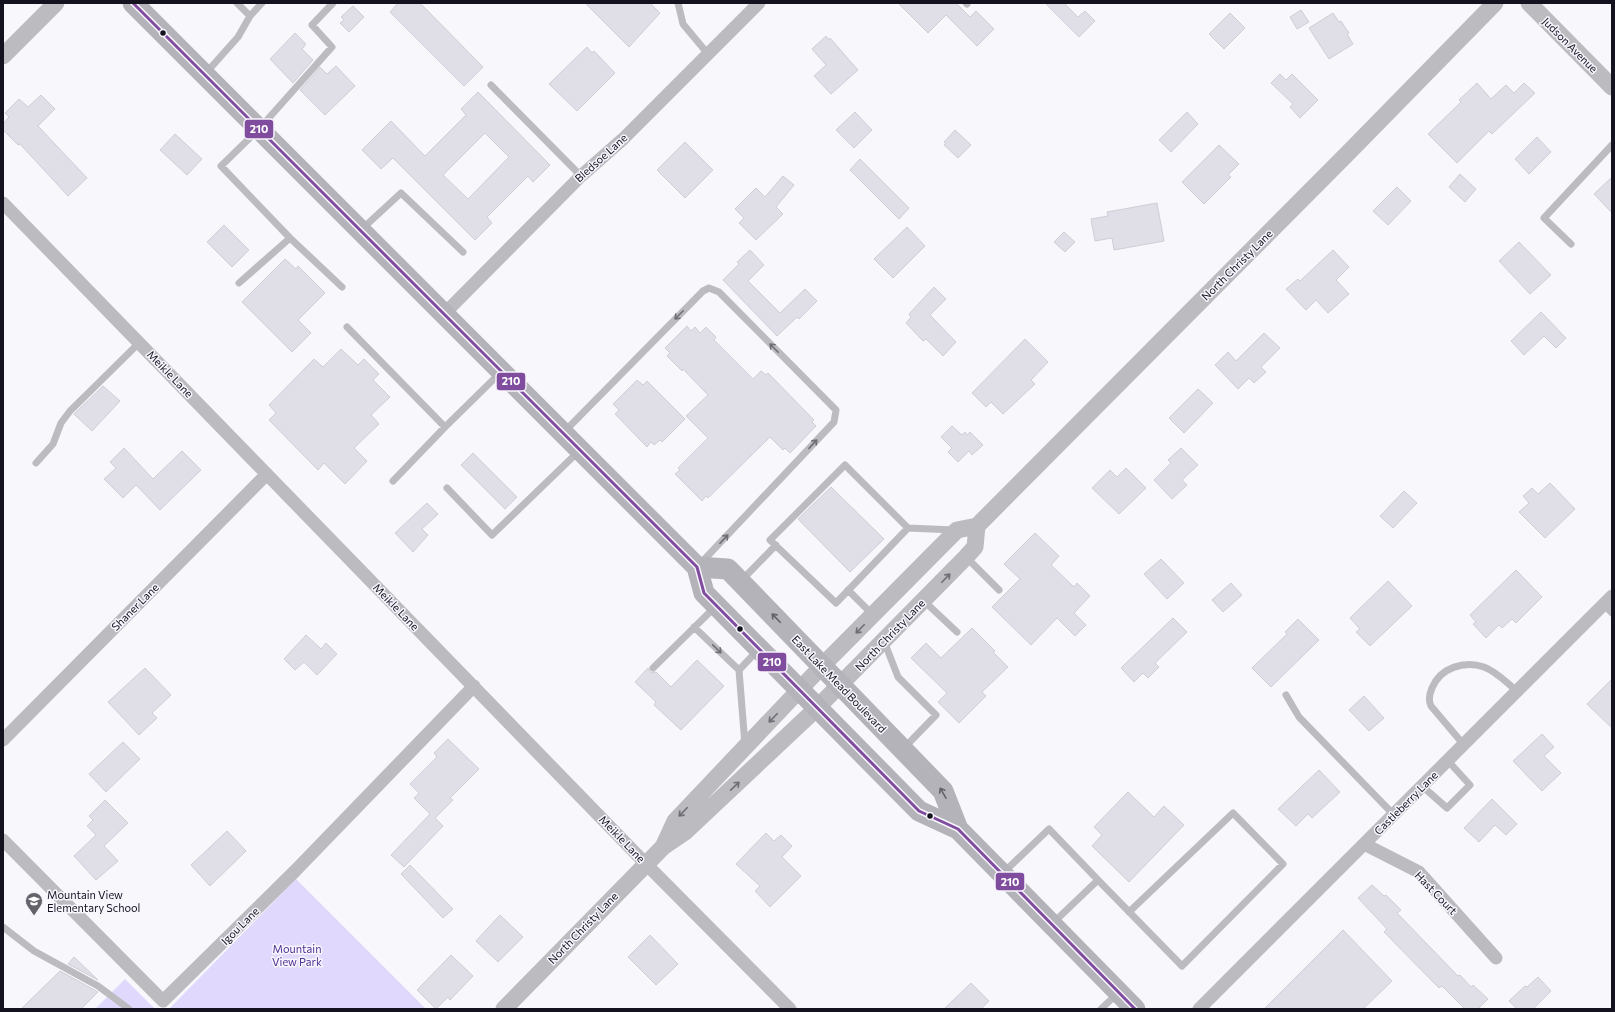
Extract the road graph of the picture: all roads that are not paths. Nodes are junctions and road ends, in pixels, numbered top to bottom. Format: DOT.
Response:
graph roads {
  1 [pos="56,3"];
  2 [pos="133,3"];
  3 [pos="237,3"];
  4 [pos="262,3"];
  5 [pos="333,3"];
  6 [pos="678,3"];
  7 [pos="759,3"];
  8 [pos="1495,3"];
  9 [pos="1529,3"];
  10 [pos="250,16"];
  11 [pos="708,54"];
  12 [pos="3,56"];
  13 [pos="205,75"];
  14 [pos="491,85"];
  15 [pos="1612,86"];
  16 [pos="259,130"];
  17 [pos="1612,146"];
  18 [pos="581,176"];
  19 [pos="3,203"];
  20 [pos="360,230"];
  21 [pos="290,238"];
  22 [pos="1571,244"];
  23 [pos="463,252"];
  24 [pos="239,283"];
  25 [pos="342,287"];
  26 [pos="444,314"];
  27 [pos="347,327"];
  28 [pos="139,343"];
  29 [pos="501,371"];
  30 [pos="445,427"];
  31 [pos="563,433"];
  32 [pos="580,450"];
  33 [pos="36,463"];
  34 [pos="267,474"];
  35 [pos="393,481"];
  36 [pos="447,488"];
  37 [pos="977,526"];
  38 [pos="908,528"];
  39 [pos="957,530"];
  40 [pos="776,545"];
  41 [pos="966,557"];
  42 [pos="697,567"];
  43 [pos="740,582"];
  44 [pos="848,590"];
  45 [pos="998,590"];
  46 [pos="924,600"];
  47 [pos="1609,605"];
  48 [pos="716,606"];
  49 [pos="873,615"];
  50 [pos="694,627"];
  51 [pos="957,632"];
  52 [pos="884,641"];
  53 [pos="759,649"];
  54 [pos="822,666"];
  55 [pos="653,668"];
  56 [pos="739,670"];
  57 [pos="474,686"];
  58 [pos="840,686"];
  59 [pos="800,690"];
  60 [pos="1517,692"];
  61 [pos="1286,695"];
  62 [pos="817,708"];
  63 [pos="3,740"];
  64 [pos="1464,745"];
  65 [pos="745,747"];
  66 [pos="902,749"];
  67 [pos="1448,761"];
  68 [pos="1422,786"];
  69 [pos="1394,815"];
  70 [pos="958,829"];
  71 [pos="3,840"];
  72 [pos="1364,844"];
  73 [pos="663,847"];
  74 [pos="646,864"];
  75 [pos="1002,874"];
  76 [pos="1098,880"];
  77 [pos="1129,912"];
  78 [pos="1051,924"];
  79 [pos="3,927"];
  80 [pos="1496,958"];
  81 [pos="1119,993"];
  82 [pos="129,1009"];
  83 [pos="504,1009"];
  84 [pos="790,1009"];
  85 [pos="1101,1009"];
  86 [pos="1135,1009"];
  87 [pos="1199,1009"];
  1 -- 12 [label="street"];
  2 -- 13 [label="main road, East Lake Mead Boulevard"];
  3 -- 10 [label="lane"];
  4 -- 10 [label="lane"];
  5 -- 16 [label="lane"];
  6 -- 11 [label="lane"];
  7 -- 11 [label="street, Bledsoe Lane"];
  8 -- 37 [label="street, North Christy Lane"];
  9 -- 15 [label="street, Judson Avenue"];
  10 -- 13 [label="lane"];
  11 -- 18 [label="street, Bledsoe Lane"];
  13 -- 16 [label="main road, East Lake Mead Boulevard"];
  14 -- 18 [label="lane"];
  16 -- 20 [label="main road, East Lake Mead Boulevard"];
  16 -- 21 [label="lane"];
  17 -- 22 [label="lane"];
  18 -- 26 [label="street, Bledsoe Lane"];
  19 -- 28 [label="street, Meikle Lane"];
  20 -- 23 [label="lane"];
  20 -- 26 [label="main road, East Lake Mead Boulevard"];
  21 -- 24 [label="lane"];
  21 -- 25 [label="lane"];
  26 -- 29 [label="main road, East Lake Mead Boulevard"];
  27 -- 30 [label="lane"];
  28 -- 33 [label="lane"];
  28 -- 34 [label="street, Meikle Lane"];
  29 -- 30 [label="lane"];
  29 -- 31 [label="main road, East Lake Mead Boulevard"];
  30 -- 35 [label="lane"];
  31 -- 32 [label="main road, East Lake Mead Boulevard"];
  42 -- 31 [label="lane, one-way"];
  32 -- 36 [label="lane"];
  32 -- 42 [label="main road, East Lake Mead Boulevard"];
  34 -- 57 [label="street, Meikle Lane"];
  34 -- 63 [label="street, Shaner Lane"];
  37 -- 39 [label="street"];
  37 -- 41 [label="street, North Christy Lane"];
  38 -- 39 [label="lane"];
  38 -- 40 [label="lane"];
  38 -- 44 [label="lane"];
  39 -- 49 [label="street, North Christy Lane"];
  40 -- 43 [label="lane"];
  40 -- 44 [label="lane"];
  41 -- 45 [label="lane"];
  46 -- 41 [label="street, North Christy Lane, one-way"];
  42 -- 43 [label="main road, East Lake Mead Boulevard"];
  42 -- 48 [label="main road, East Lake Mead Boulevard"];
  54 -- 43 [label="main road, East Lake Mead Boulevard, one-way"];
  44 -- 49 [label="lane"];
  46 -- 51 [label="lane"];
  46 -- 52 [label="street, North Christy Lane"];
  47 -- 60 [label="street, Castleberry Lane"];
  48 -- 50 [label="lane"];
  48 -- 53 [label="main road, East Lake Mead Boulevard"];
  49 -- 54 [label="street, North Christy Lane, one-way"];
  50 -- 55 [label="lane"];
  50 -- 56 [label="lane, one-way"];
  52 -- 58 [label="street, North Christy Lane"];
  52 -- 66 [label="lane"];
  53 -- 56 [label="lane"];
  53 -- 59 [label="main road, East Lake Mead Boulevard"];
  54 -- 58 [label="main road, East Lake Mead Boulevard"];
  54 -- 59 [label="street, North Christy Lane"];
  56 -- 65 [label="lane"];
  57 -- 71 [label="street, Igou Lane"];
  57 -- 74 [label="street, Meikle Lane"];
  58 -- 62 [label="street, North Christy Lane"];
  58 -- 66 [label="main road, East Lake Mead Boulevard"];
  59 -- 62 [label="main road, East Lake Mead Boulevard"];
  59 -- 65 [label="street, North Christy Lane, one-way"];
  60 -- 64 [label="street, Castleberry Lane"];
  60 -- 64 [label="lane"];
  61 -- 69 [label="lane"];
  62 -- 70 [label="main road, East Lake Mead Boulevard"];
  73 -- 62 [label="street, North Christy Lane, one-way"];
  64 -- 67 [label="street, Castleberry Lane"];
  65 -- 73 [label="street, North Christy Lane, one-way"];
  70 -- 66 [label="main road, East Lake Mead Boulevard, one-way"];
  67 -- 68 [label="street, Castleberry Lane"];
  67 -- 68 [label="lane"];
  68 -- 69 [label="street, Castleberry Lane"];
  69 -- 72 [label="street, Castleberry Lane"];
  70 -- 75 [label="main road, East Lake Mead Boulevard"];
  72 -- 80 [label="street, Hast Court"];
  72 -- 87 [label="street, Castleberry Lane"];
  73 -- 74 [label="street, North Christy Lane"];
  74 -- 83 [label="street, North Christy Lane"];
  74 -- 84 [label="street, Meikle Lane"];
  75 -- 76 [label="lane"];
  75 -- 78 [label="main road, East Lake Mead Boulevard"];
  76 -- 77 [label="lane"];
  76 -- 78 [label="lane"];
  77 -- 77 [label="lane"];
  78 -- 81 [label="main road, East Lake Mead Boulevard"];
  79 -- 82 [label="lane"];
  81 -- 85 [label="lane"];
  81 -- 86 [label="main road, East Lake Mead Boulevard"];
}
